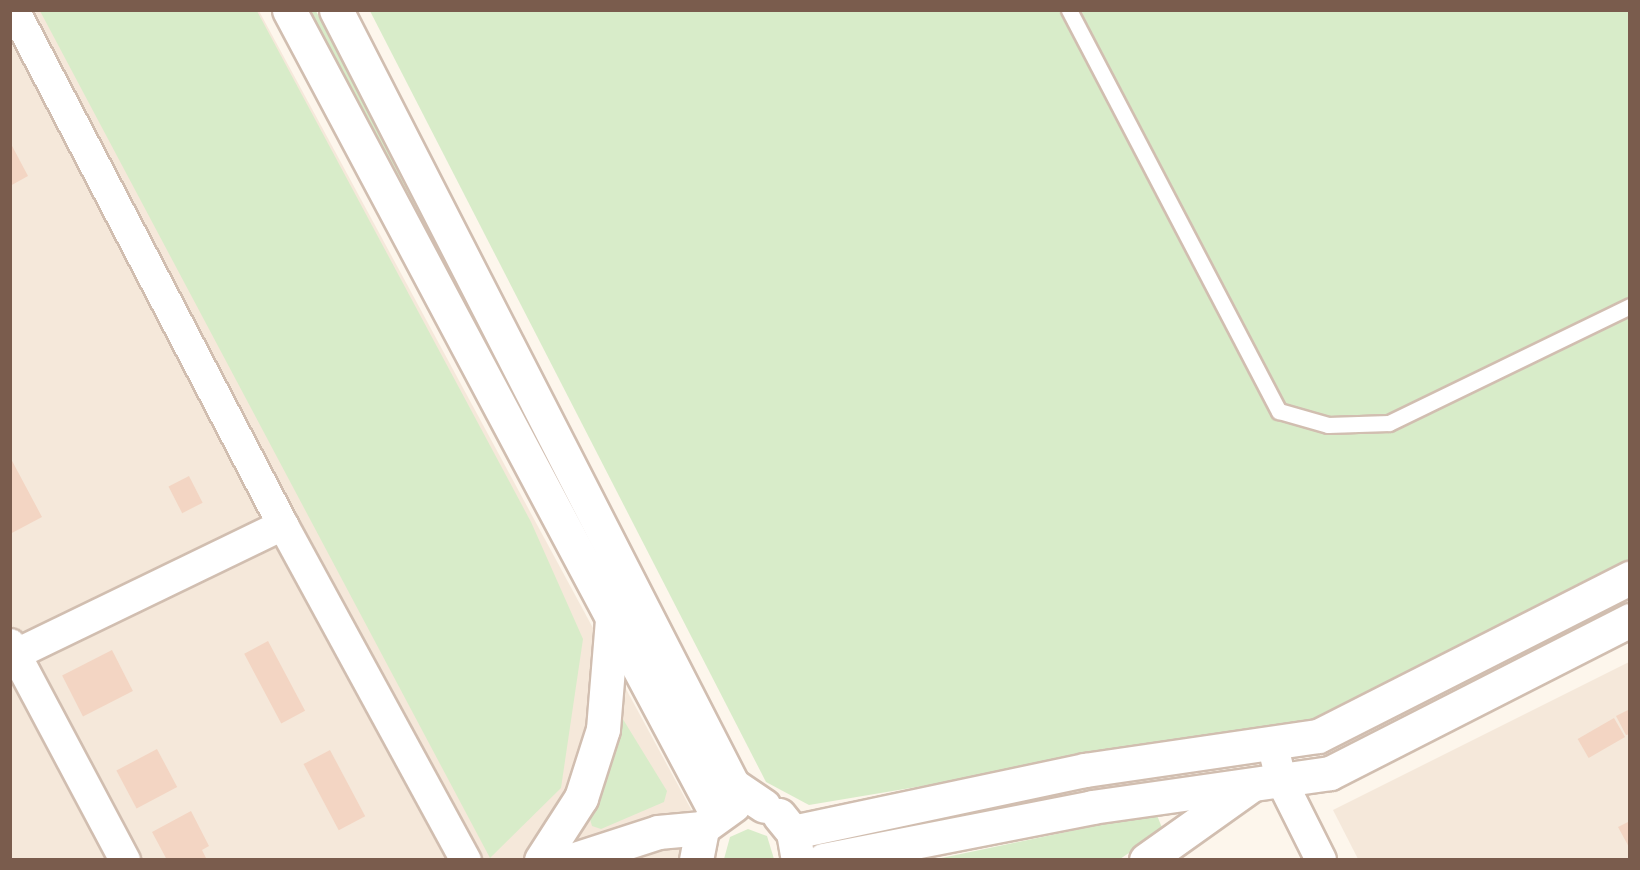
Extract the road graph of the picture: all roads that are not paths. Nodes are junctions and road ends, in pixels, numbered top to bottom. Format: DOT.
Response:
graph roads {
  1 [pos="14,10"];
  2 [pos="290,10"];
  3 [pos="336,10"];
  4 [pos="1069,10"];
  5 [pos="1629,306"];
  6 [pos="283,525"];
  7 [pos="1629,578"];
  8 [pos="612,617"];
  9 [pos="1629,620"];
  10 [pos="12,652"];
  11 [pos="1272,743"];
  12 [pos="1267,782"];
  13 [pos="764,806"];
  14 [pos="709,821"];
  15 [pos="796,846"];
  16 [pos="126,860"];
  17 [pos="466,860"];
  18 [pos="541,860"];
  19 [pos="572,860"];
  20 [pos="696,860"];
  21 [pos="823,860"];
  22 [pos="1146,860"];
  23 [pos="1321,860"];
  1 -- 6 [label="street"];
  2 -- 8 [label="main road"];
  3 -- 13 [label="main road"];
  4 -- 5 [label="lane"];
  6 -- 10 [label="street"];
  6 -- 17 [label="street"];
  7 -- 11 [label="main road"];
  8 -- 14 [label="main road"];
  8 -- 18 [label="main road"];
  9 -- 12 [label="main road"];
  10 -- 16 [label="street"];
  11 -- 12 [label="street"];
  11 -- 15 [label="main road"];
  12 -- 21 [label="main road"];
  12 -- 22 [label="main road"];
  12 -- 23 [label="street"];
  13 -- 14 [label="main road"];
  13 -- 15 [label="main road"];
  14 -- 19 [label="main road"];
  14 -- 20 [label="main road"];
}
